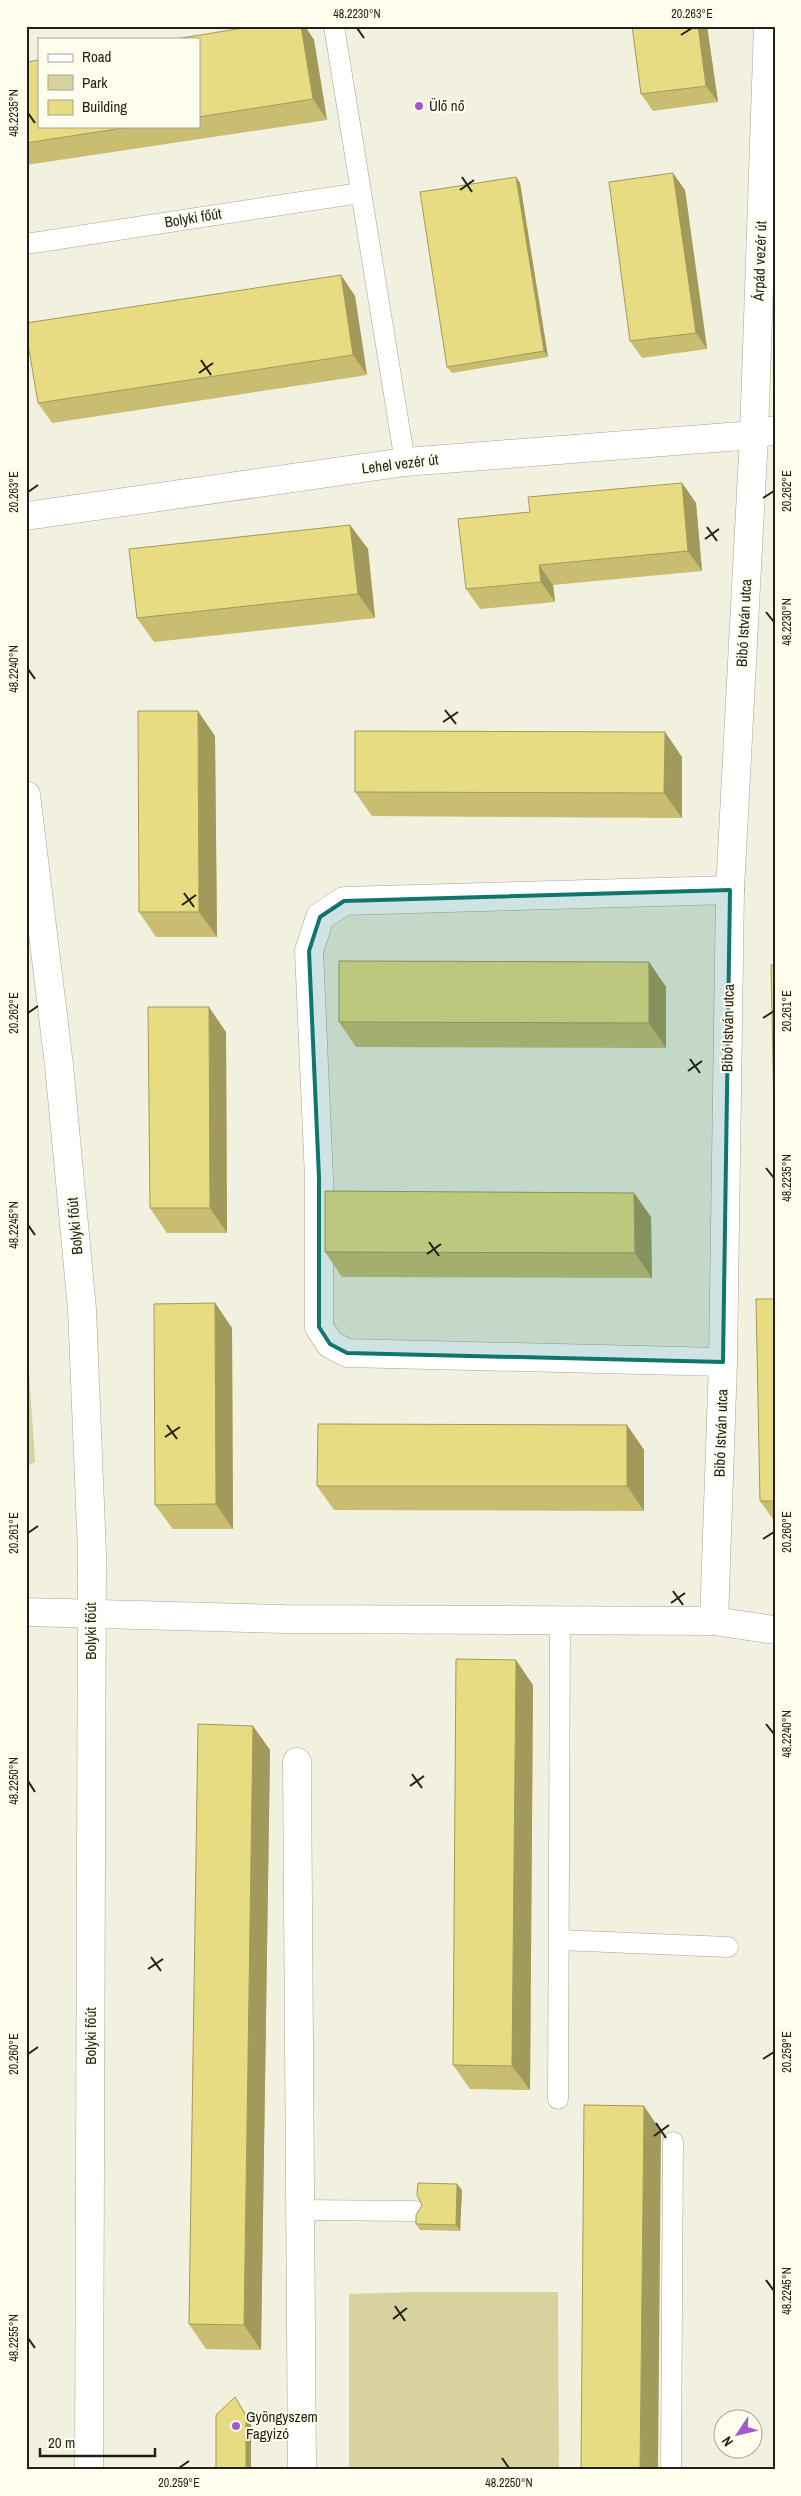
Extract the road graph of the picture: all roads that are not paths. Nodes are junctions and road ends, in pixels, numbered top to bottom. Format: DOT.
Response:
graph roads {
  1 [pos="334,26"];
  2 [pos="768,26"];
  3 [pos="360,193"];
  4 [pos="26,244"];
  5 [pos="764,433"];
  6 [pos="405,462"];
  7 [pos="26,516"];
  8 [pos="26,795"];
  9 [pos="730,890"];
  10 [pos="723,1362"];
  11 [pos="26,1612"];
  12 [pos="90,1613"];
  13 [pos="560,1620"];
  14 [pos="714,1621"];
  15 [pos="775,1630"];
  16 [pos="297,1762"];
  17 [pos="559,1940"];
  18 [pos="728,1947"];
  19 [pos="558,2099"];
  20 [pos="673,2142"];
  21 [pos="300,2210"];
  22 [pos="415,2211"];
  23 [pos="89,2470"];
  24 [pos="302,2470"];
  25 [pos="671,2470"];
  1 -- 3 [label="lane"];
  2 -- 5 [label="street, Árpád vezér út"];
  3 -- 4 [label="lane, Bolyki főút"];
  3 -- 6 [label="lane"];
  5 -- 6 [label="street, Lehel vezér út"];
  5 -- 9 [label="street, Bibó István utca"];
  6 -- 7 [label="street, Lehel vezér út"];
  8 -- 12 [label="street, Bolyki főút"];
  9 -- 10 [label="street, Bibó István utca"];
  9 -- 10 [label="street"];
  10 -- 14 [label="street, Bibó István utca"];
  11 -- 12 [label="street"];
  12 -- 13 [label="street"];
  12 -- 23 [label="street, Bolyki főút"];
  13 -- 14 [label="street"];
  13 -- 17 [label="lane"];
  14 -- 15 [label="street"];
  16 -- 21 [label="street"];
  17 -- 18 [label="lane"];
  17 -- 19 [label="lane"];
  20 -- 25 [label="lane"];
  21 -- 22 [label="lane"];
  21 -- 24 [label="street"];
}
